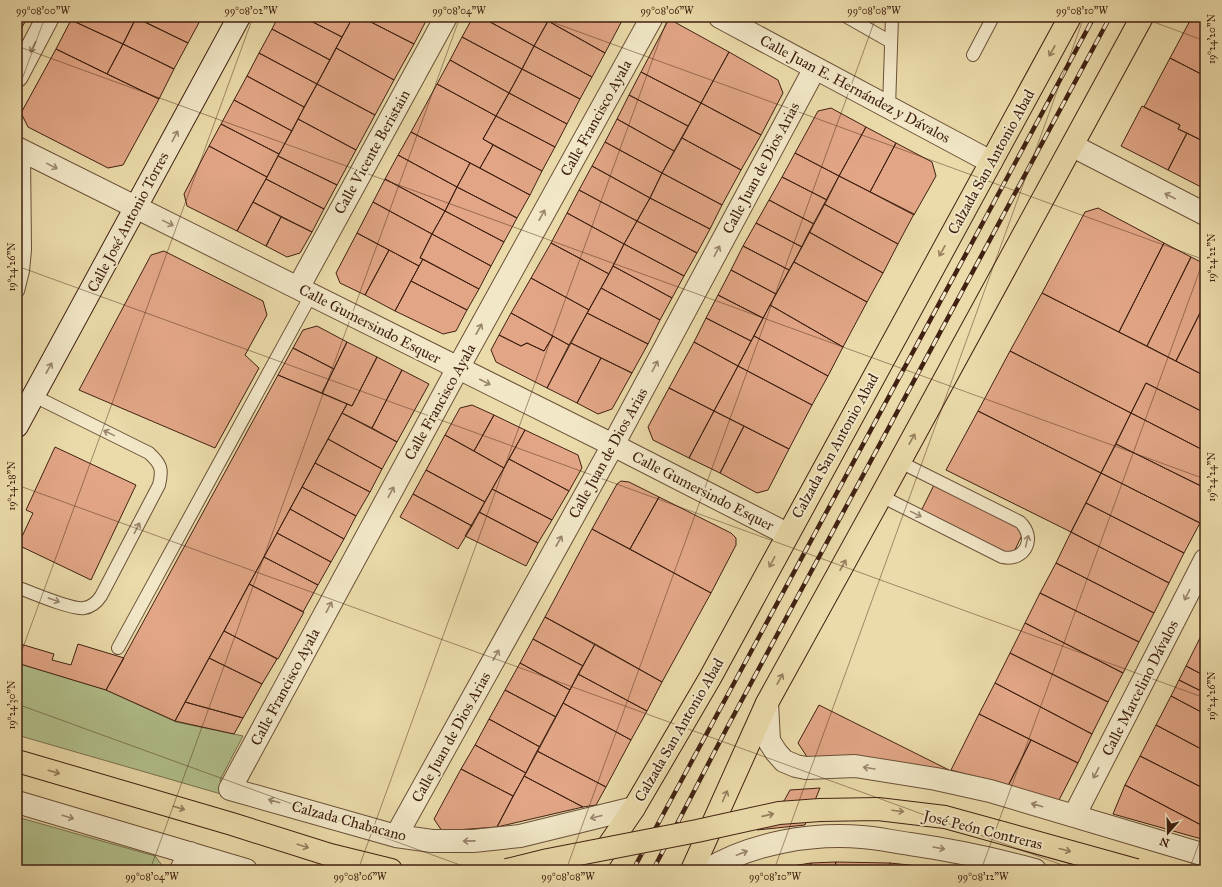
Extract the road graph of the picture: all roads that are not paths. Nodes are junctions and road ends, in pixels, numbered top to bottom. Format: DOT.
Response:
graph roads {
  1 [pos="48,17"];
  2 [pos="239,17"];
  3 [pos="446,17"];
  4 [pos="652,17"];
  5 [pos="720,17"];
  6 [pos="847,17"];
  7 [pos="892,17"];
  8 [pos="993,17"];
  9 [pos="1070,17"];
  10 [pos="1142,17"];
  11 [pos="892,42"];
  12 [pos="973,55"];
  13 [pos="815,68"];
  14 [pos="17,76"];
  15 [pos="889,107"];
  16 [pos="1073,146"];
  17 [pos="21,150"];
  18 [pos="991,162"];
  19 [pos="136,208"];
  20 [pos="1205,214"];
  21 [pos="304,291"];
  22 [pos="17,292"];
  23 [pos="458,368"];
  24 [pos="34,396"];
  25 [pos="17,426"];
  26 [pos="613,445"];
  27 [pos="900,462"];
  28 [pos="881,496"];
  29 [pos="787,534"];
  30 [pos="1205,560"];
  31 [pos="17,587"];
  32 [pos="118,648"];
  33 [pos="767,703"];
  34 [pos="17,761"];
  35 [pos="230,789"];
  36 [pos="17,802"];
  37 [pos="634,808"];
  38 [pos="1074,816"];
  39 [pos="396,836"];
  40 [pos="1205,855"];
  41 [pos="185,862"];
  42 [pos="246,870"];
  43 [pos="391,870"];
  44 [pos="507,870"];
  45 [pos="592,870"];
  46 [pos="692,870"];
  47 [pos="707,870"];
  48 [pos="1035,870"];
  49 [pos="1136,870"];
  1 -- 14 [label="street, one-way"];
  19 -- 2 [label="street, Calle José Antonio Torres, one-way"];
  3 -- 21 [label="street, Calle Vicente Beristain"];
  23 -- 4 [label="street, Calle Francisco Ayala, one-way"];
  5 -- 13 [label="street, Calle Juan E. Hernández y Dávalos"];
  6 -- 11 [label="lane"];
  7 -- 11 [label="lane"];
  8 -- 12 [label="lane"];
  9 -- 18 [label="main road, Calzada San Antonio Abad, one-way"];
  10 -- 16 [label="main road"];
  11 -- 15 [label="lane"];
  13 -- 15 [label="street, Calle Juan E. Hernández y Dávalos"];
  26 -- 13 [label="street, Calle Juan de Dios Arias, one-way"];
  15 -- 18 [label="street, Calle Juan E. Hernández y Dávalos"];
  20 -- 16 [label="street, one-way"];
  27 -- 16 [label="main road, one-way"];
  17 -- 19 [label="street, Calle Gumersindo Esquer, one-way"];
  17 -- 22 [label="lane"];
  18 -- 29 [label="main road, Calzada San Antonio Abad, one-way"];
  19 -- 21 [label="street, Calle Gumersindo Esquer, one-way"];
  24 -- 19 [label="street, Calle José Antonio Torres, one-way"];
  21 -- 23 [label="street, Calle Gumersindo Esquer"];
  21 -- 32 [label="lane"];
  23 -- 26 [label="street, Calle Gumersindo Esquer, one-way"];
  35 -- 23 [label="street, Calle Francisco Ayala, one-way"];
  24 -- 25 [label="street, Calle José Antonio Torres"];
  31 -- 24 [label="lane, one-way"];
  26 -- 29 [label="street, Calle Gumersindo Esquer"];
  39 -- 26 [label="street, Calle Juan de Dios Arias, one-way"];
  27 -- 28 [label="main road"];
  28 -- 27 [label="lane, one-way"];
  33 -- 28 [label="main road, one-way"];
  29 -- 37 [label="main road, Calzada San Antonio Abad, one-way"];
  30 -- 38 [label="street, Calle Marcelino Dávalos, one-way"];
  38 -- 33 [label="street, one-way"];
  46 -- 33 [label="main road, one-way"];
  34 -- 43 [label="main road, one-way"];
  39 -- 35 [label="street, Calzada Chabacano, one-way"];
  36 -- 41 [label="street, one-way"];
  37 -- 39 [label="street, Calzada Chabacano, one-way"];
  37 -- 45 [label="main road, Calzada San Antonio Abad"];
  38 -- 40 [label="street"];
  41 -- 42 [label="street"];
  44 -- 49 [label="main road, José Peón Contreras, one-way, bridge"];
  47 -- 48 [label="street, José Peón Contreras, one-way"];
}
